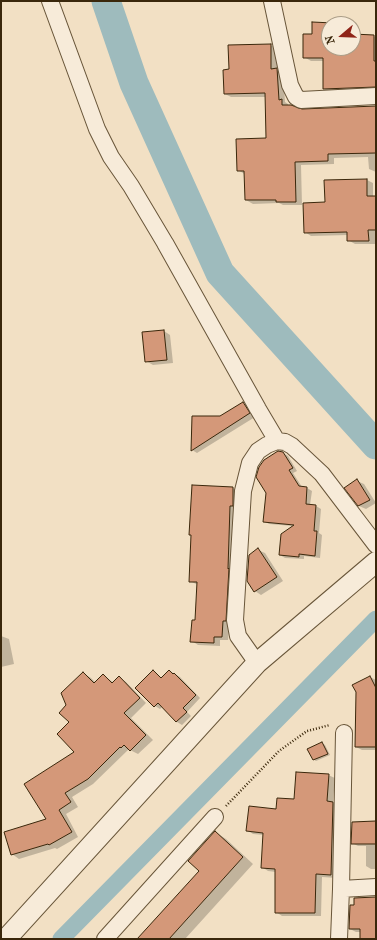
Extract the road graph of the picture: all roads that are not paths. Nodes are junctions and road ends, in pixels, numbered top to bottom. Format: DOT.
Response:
graph roads {
  1 [pos="50,1"];
  2 [pos="272,1"];
  3 [pos="376,96"];
  4 [pos="278,441"];
  5 [pos="376,545"];
  6 [pos="376,562"];
  7 [pos="253,658"];
  8 [pos="344,733"];
  9 [pos="215,817"];
  10 [pos="376,887"];
  11 [pos="341,889"];
  12 [pos="6,939"];
  13 [pos="105,939"];
  14 [pos="339,939"];
  1 -- 4 [label="street"];
  2 -- 3 [label="street"];
  4 -- 5 [label="street"];
  4 -- 7 [label="street"];
  6 -- 7 [label="street"];
  7 -- 12 [label="street"];
  8 -- 11 [label="street"];
  9 -- 13 [label="street"];
  10 -- 11 [label="street"];
  11 -- 14 [label="street"];
}
